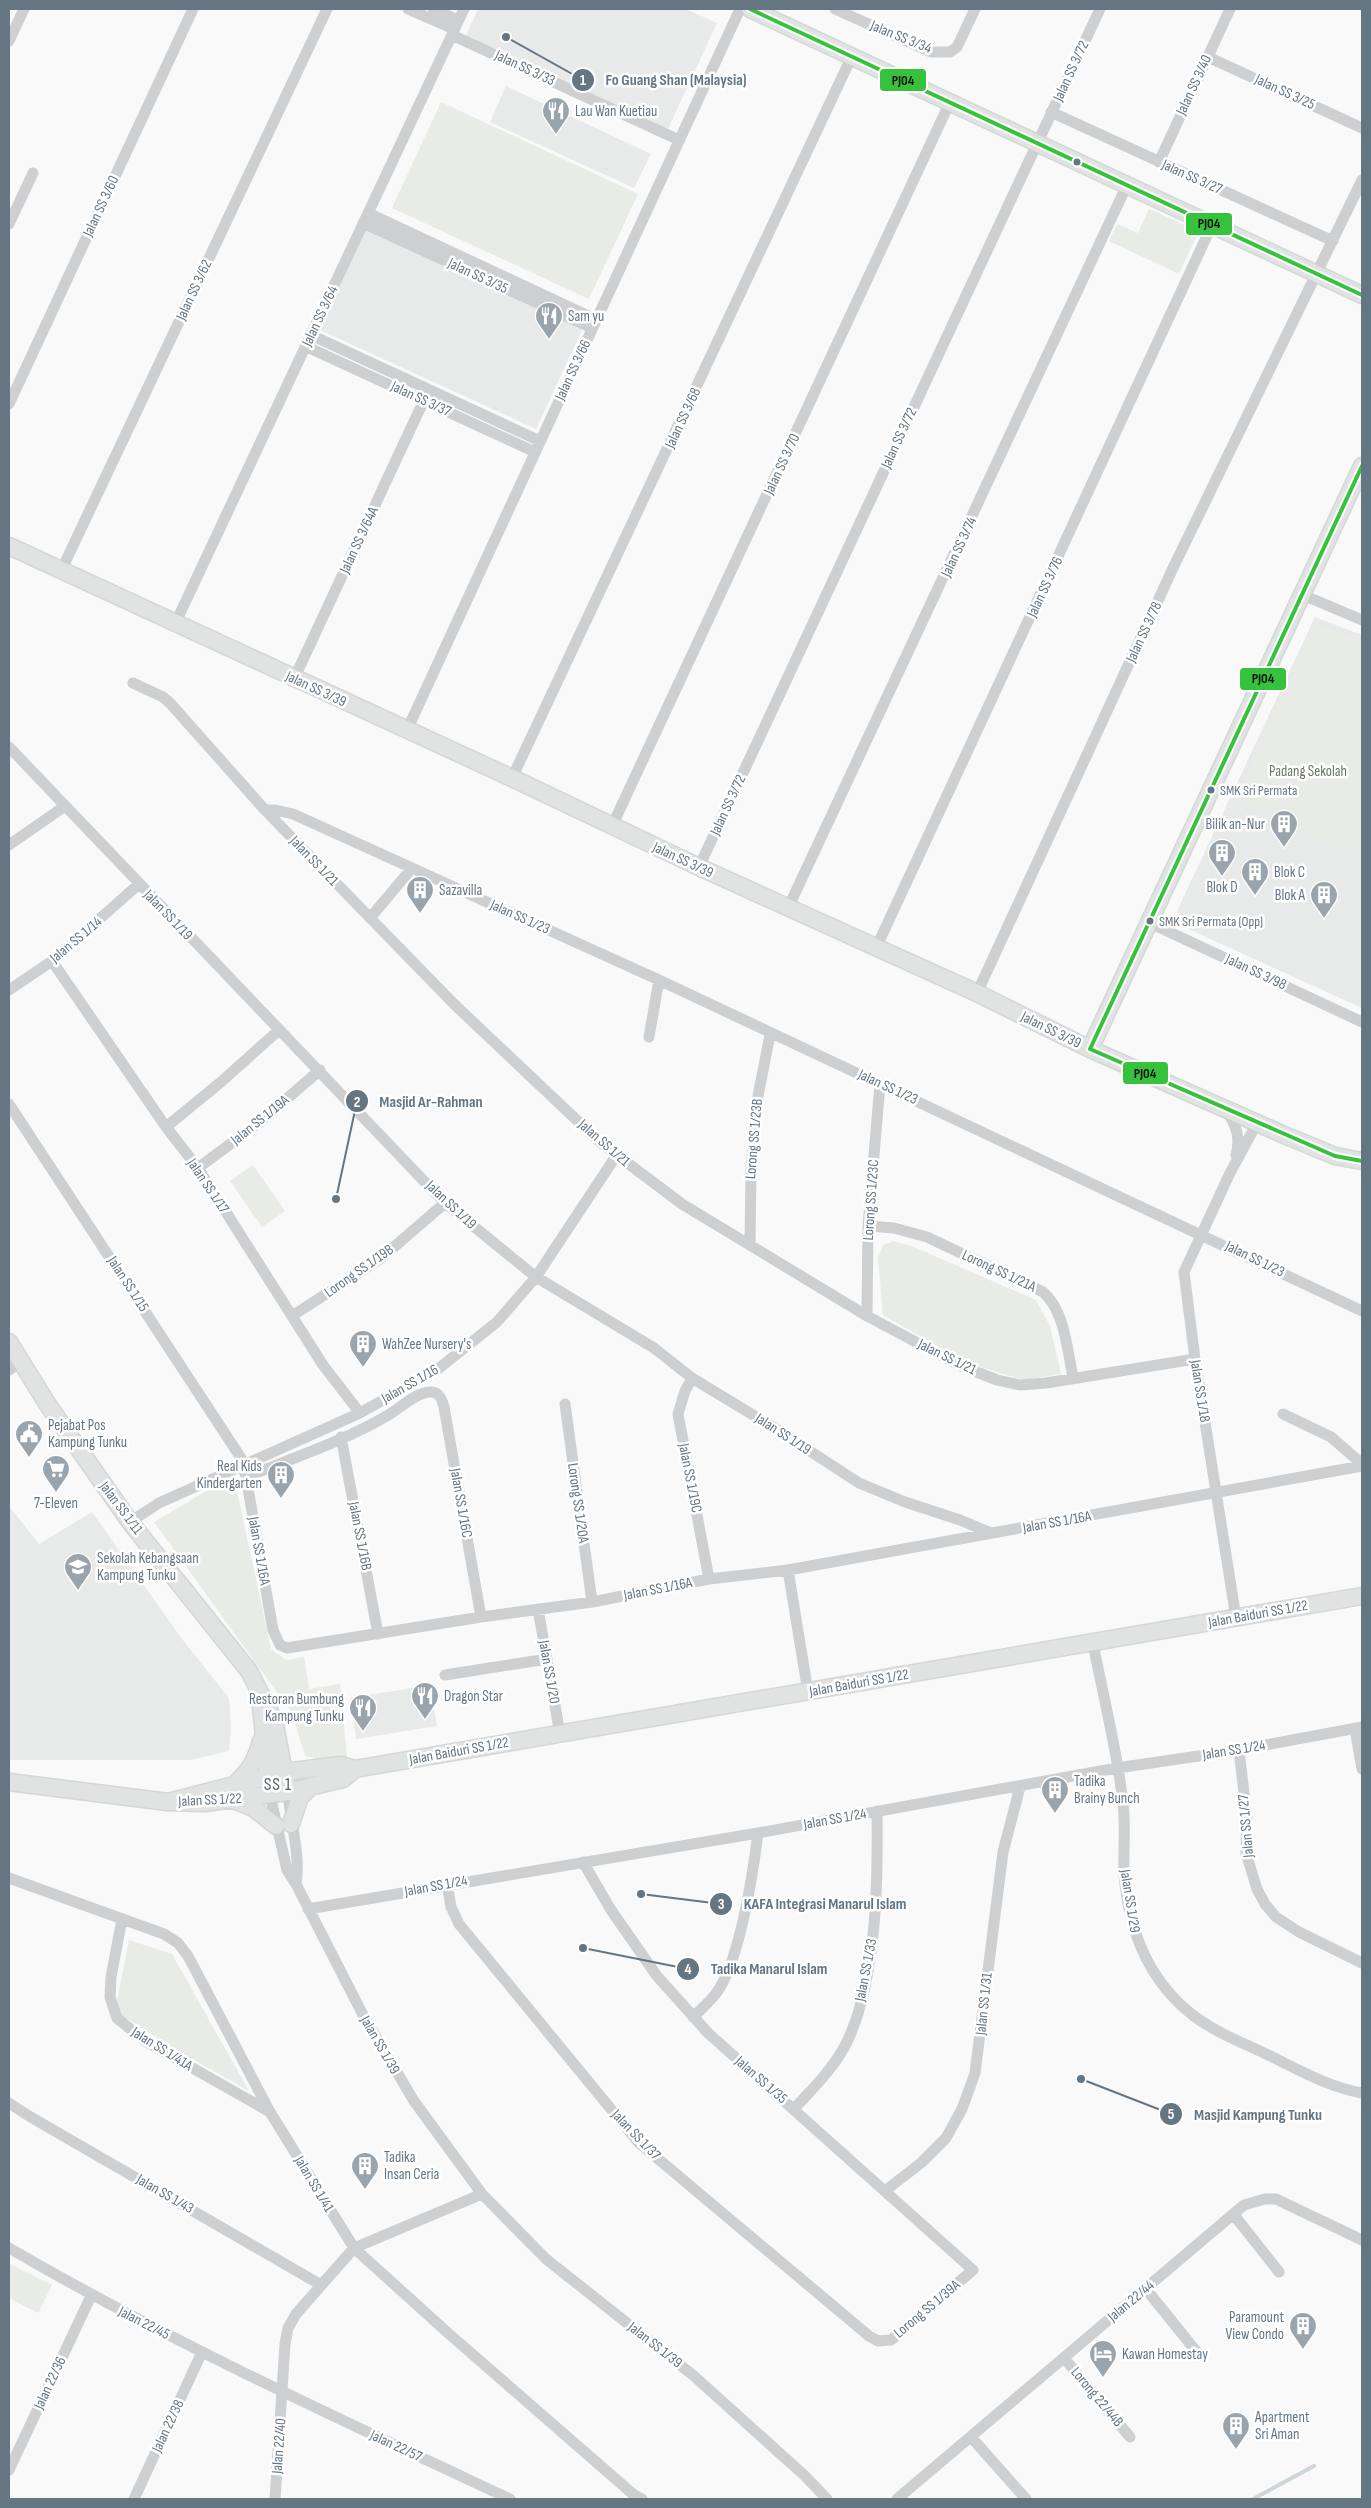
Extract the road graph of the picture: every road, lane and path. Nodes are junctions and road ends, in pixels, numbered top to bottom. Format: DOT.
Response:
graph roads {
  1 [pos="24,9"];
  2 [pos="193,9"];
  3 [pos="327,9"];
  4 [pos="408,9"];
  5 [pos="434,9"];
  6 [pos="464,9"];
  7 [pos="740,9"];
  8 [pos="750,9"];
  9 [pos="835,9"];
  10 [pos="975,9"];
  11 [pos="1100,9"];
  12 [pos="1230,9"];
  13 [pos="848,12"];
  14 [pos="455,28"];
  15 [pos="9,41"];
  16 [pos="852,56"];
  17 [pos="1208,57"];
  18 [pos="950,102"];
  19 [pos="1052,112"];
  20 [pos="1362,128"];
  21 [pos="680,140"];
  22 [pos="1037,143"];
  23 [pos="1159,162"];
  24 [pos="33,173"];
  25 [pos="1362,180"];
  26 [pos="1127,185"];
  27 [pos="366,218"];
  28 [pos="9,224"];
  29 [pos="1212,224"];
  30 [pos="1333,241"];
  31 [pos="1317,274"];
  32 [pos="1362,295"];
  33 [pos="594,324"];
  34 [pos="311,335"];
  35 [pos="306,346"];
  36 [pos="424,400"];
  37 [pos="9,404"];
  38 [pos="538,446"];
  39 [pos="1362,467"];
  40 [pos="9,546"];
  41 [pos="61,571"];
  42 [pos="1303,595"];
  43 [pos="1362,620"];
  44 [pos="175,624"];
  45 [pos="294,679"];
  46 [pos="134,683"];
  47 [pos="407,730"];
  48 [pos="9,747"];
  49 [pos="512,778"];
  50 [pos="66,806"];
  51 [pos="265,810"];
  52 [pos="612,826"];
  53 [pos="9,844"];
  54 [pos="412,868"];
  55 [pos="699,868"];
  56 [pos="139,884"];
  57 [pos="788,908"];
  58 [pos="370,918"];
  59 [pos="1150,923"];
  60 [pos="876,948"];
  61 [pos="52,961"];
  62 [pos="659,980"];
  63 [pos="9,990"];
  64 [pos="977,993"];
  65 [pos="1362,1022"];
  66 [pos="280,1030"];
  67 [pos="770,1034"];
  68 [pos="649,1037"];
  69 [pos="1090,1049"];
  70 [pos="320,1070"];
  71 [pos="880,1084"];
  72 [pos="9,1104"];
  73 [pos="1226,1110"];
  74 [pos="1257,1123"];
  75 [pos="166,1127"];
  76 [pos="616,1156"];
  77 [pos="1362,1161"];
  78 [pos="198,1168"];
  79 [pos="1230,1173"];
  80 [pos="445,1203"];
  81 [pos="868,1226"];
  82 [pos="1201,1233"];
  83 [pos="750,1245"];
  84 [pos="536,1277"];
  85 [pos="1362,1311"];
  86 [pos="292,1316"];
  87 [pos="868,1316"];
  88 [pos="9,1342"];
  89 [pos="1195,1359"];
  90 [pos="15,1365"];
  91 [pos="1074,1377"];
  92 [pos="692,1378"];
  93 [pos="436,1393"];
  94 [pos="565,1404"];
  95 [pos="360,1414"];
  96 [pos="1283,1414"];
  97 [pos="341,1437"];
  98 [pos="243,1465"];
  99 [pos="1362,1465"];
  100 [pos="246,1477"];
  101 [pos="1217,1494"];
  102 [pos="130,1522"];
  103 [pos="991,1533"];
  104 [pos="788,1570"];
  105 [pos="710,1580"];
  106 [pos="1362,1596"];
  107 [pos="592,1602"];
  108 [pos="538,1610"];
  109 [pos="480,1617"];
  110 [pos="1236,1618"];
  111 [pos="378,1634"];
  112 [pos="1093,1643"];
  113 [pos="546,1659"];
  114 [pos="445,1675"];
  115 [pos="808,1692"];
  116 [pos="1359,1728"];
  117 [pos="270,1731"];
  118 [pos="560,1734"];
  119 [pos="1239,1750"];
  120 [pos="313,1768"];
  121 [pos="1117,1768"];
  122 [pos="1362,1769"];
  123 [pos="355,1770"];
  124 [pos="284,1772"];
  125 [pos="267,1776"];
  126 [pos="9,1782"];
  127 [pos="312,1786"];
  128 [pos="1020,1787"];
  129 [pos="234,1792"];
  130 [pos="288,1792"];
  131 [pos="270,1796"];
  132 [pos="877,1811"];
  133 [pos="283,1825"];
  134 [pos="758,1833"];
  135 [pos="582,1862"];
  136 [pos="9,1878"];
  137 [pos="447,1884"];
  138 [pos="308,1909"];
  139 [pos="122,1919"];
  140 [pos="1362,1962"];
  141 [pos="693,2017"];
  142 [pos="1362,2093"];
  143 [pos="9,2103"];
  144 [pos="794,2108"];
  145 [pos="270,2112"];
  146 [pos="886,2190"];
  147 [pos="482,2194"];
  148 [pos="1234,2215"];
  149 [pos="1362,2240"];
  150 [pos="9,2248"];
  151 [pos="354,2248"];
  152 [pos="973,2270"];
  153 [pos="1279,2272"];
  154 [pos="321,2285"];
  155 [pos="1146,2289"];
  156 [pos="91,2296"];
  157 [pos="878,2341"];
  158 [pos="202,2352"];
  159 [pos="1200,2356"];
  160 [pos="1064,2358"];
  161 [pos="282,2392"];
  162 [pos="971,2437"];
  163 [pos="1130,2437"];
  164 [pos="9,2470"];
  165 [pos="134,2499"];
  166 [pos="275,2499"];
  167 [pos="510,2499"];
  168 [pos="642,2499"];
  169 [pos="827,2499"];
  170 [pos="897,2499"];
  171 [pos="1026,2499"];
  1 -- 15 [label="street"];
  2 -- 37 [label="street, Jalan SS 3/60"];
  3 -- 41 [label="street, Jalan SS 3/62"];
  4 -- 14 [label="street"];
  5 -- 14 [label="street"];
  6 -- 14 [label="street, Jalan SS 3/64"];
  7 -- 21 [label="street, Jalan SS 3/66"];
  8 -- 16 [label="street"];
  9 -- 13 [label="street, Jalan SS 3/34"];
  10 -- 13 [label="street, Jalan SS 3/34"];
  11 -- 19 [label="street, Jalan SS 3/72"];
  12 -- 17 [label="street, Jalan SS 3/40"];
  14 -- 21 [label="street, Jalan SS 3/33"];
  14 -- 27 [label="street, Jalan SS 3/64"];
  16 -- 18 [label="street"];
  16 -- 49 [label="street, Jalan SS 3/68"];
  17 -- 20 [label="street, Jalan SS 3/25"];
  17 -- 23 [label="street, Jalan SS 3/40"];
  18 -- 22 [label="street"];
  18 -- 52 [label="street, Jalan SS 3/70"];
  19 -- 22 [label="street, Jalan SS 3/72"];
  19 -- 23 [label="street, Jalan SS 3/27"];
  21 -- 33 [label="street, Jalan SS 3/66"];
  22 -- 26 [label="street"];
  22 -- 55 [label="street, Jalan SS 3/72"];
  23 -- 30 [label="street, Jalan SS 3/27"];
  24 -- 28 [label="street"];
  25 -- 30 [label="street, Jalan SS 3/78"];
  26 -- 29 [label="street"];
  26 -- 57 [label="street, Jalan SS 3/74"];
  27 -- 33 [label="street, Jalan SS 3/35"];
  27 -- 34 [label="street, Jalan SS 3/64"];
  29 -- 31 [label="street"];
  29 -- 60 [label="street, Jalan SS 3/76"];
  30 -- 31 [label="street, Jalan SS 3/78"];
  31 -- 32 [label="street"];
  31 -- 64 [label="street, Jalan SS 3/78"];
  33 -- 38 [label="street, Jalan SS 3/66"];
  34 -- 35 [label="street, Jalan SS 3/64"];
  34 -- 38 [label="street, Jalan SS 3/37"];
  35 -- 36 [label="street, Jalan SS 3/37"];
  35 -- 44 [label="street, Jalan SS 3/64"];
  36 -- 38 [label="street, Jalan SS 3/37"];
  36 -- 45 [label="street, Jalan SS 3/64A"];
  38 -- 47 [label="street, Jalan SS 3/66"];
  39 -- 42 [label="street"];
  40 -- 41 [label="street, Jalan SS 3/39"];
  41 -- 44 [label="street, Jalan SS 3/39"];
  42 -- 43 [label="street"];
  42 -- 59 [label="street"];
  44 -- 45 [label="street, Jalan SS 3/39"];
  45 -- 47 [label="street, Jalan SS 3/39"];
  46 -- 51 [label="street, Jalan SS 1/21"];
  47 -- 49 [label="street, Jalan SS 3/39"];
  48 -- 50 [label="street, Jalan SS 1/19"];
  49 -- 52 [label="street, Jalan SS 3/39"];
  50 -- 53 [label="street"];
  50 -- 56 [label="street, Jalan SS 1/19"];
  51 -- 54 [label="street, Jalan SS 1/23"];
  51 -- 58 [label="street, Jalan SS 1/21"];
  52 -- 55 [label="street, Jalan SS 3/39"];
  54 -- 58 [label="street"];
  54 -- 62 [label="street, Jalan SS 1/23"];
  55 -- 57 [label="street, Jalan SS 3/39"];
  56 -- 61 [label="street, Jalan SS 1/14"];
  56 -- 66 [label="street, Jalan SS 1/19"];
  57 -- 60 [label="street, Jalan SS 3/39"];
  58 -- 76 [label="street, Jalan SS 1/21"];
  59 -- 65 [label="street, Jalan SS 3/98"];
  59 -- 69 [label="street"];
  60 -- 64 [label="street, Jalan SS 3/39"];
  61 -- 63 [label="street, Jalan SS 1/14"];
  61 -- 75 [label="street, Jalan SS 1/17"];
  62 -- 67 [label="street, Jalan SS 1/23"];
  62 -- 68 [label="street"];
  64 -- 69 [label="street, Jalan SS 3/39"];
  66 -- 70 [label="street, Jalan SS 1/19"];
  66 -- 75 [label="street"];
  67 -- 71 [label="street, Jalan SS 1/23"];
  67 -- 83 [label="street, Lorong SS 1/23B"];
  69 -- 73 [label="street, Jalan SS 3/39"];
  70 -- 78 [label="street, Jalan SS 1/19A"];
  70 -- 80 [label="street, Jalan SS 1/19"];
  71 -- 81 [label="street, Lorong SS 1/23C"];
  71 -- 82 [label="street, Jalan SS 1/23"];
  72 -- 98 [label="street, Jalan SS 1/15"];
  73 -- 74 [label="street, Jalan SS 3/39"];
  73 -- 79 [label="street, Jalan SS 1/18"];
  74 -- 77 [label="street, Jalan SS 3/39"];
  74 -- 79 [label="street, Jalan SS 1/18"];
  75 -- 78 [label="street, Jalan SS 1/17"];
  76 -- 83 [label="street, Jalan SS 1/21"];
  76 -- 84 [label="street, Jalan SS 1/16"];
  78 -- 86 [label="street, Jalan SS 1/17"];
  79 -- 82 [label="street, Jalan SS 1/18"];
  80 -- 84 [label="street, Jalan SS 1/19"];
  80 -- 86 [label="street, Lorong SS 1/19B"];
  81 -- 87 [label="street, Lorong SS 1/23C"];
  81 -- 91 [label="street, Lorong SS 1/21A"];
  82 -- 85 [label="street, Jalan SS 1/23"];
  82 -- 89 [label="street, Jalan SS 1/18"];
  83 -- 87 [label="street, Jalan SS 1/21"];
  84 -- 92 [label="street, Jalan SS 1/19"];
  84 -- 95 [label="street, Jalan SS 1/16"];
  86 -- 95 [label="street, Jalan SS 1/17"];
  87 -- 91 [label="street, Jalan SS 1/21"];
  88 -- 90 [label="street, Jalan SS 1/11"];
  89 -- 91 [label="street, Jalan SS 1/21"];
  89 -- 101 [label="street, Jalan SS 1/18"];
  90 -- 102 [label="street, Jalan SS 1/11"];
  92 -- 103 [label="street, Jalan SS 1/19"];
  92 -- 105 [label="street, Jalan SS 1/19C"];
  93 -- 97 [label="street, Jalan SS 1/16"];
  93 -- 109 [label="street, Jalan SS 1/16C"];
  94 -- 107 [label="street, Lorong SS 1/20A"];
  95 -- 98 [label="street, Jalan SS 1/16"];
  96 -- 99 [label="street"];
  97 -- 100 [label="street, Jalan SS 1/16"];
  97 -- 111 [label="street, Jalan SS 1/16B"];
  98 -- 100 [label="street, Jalan SS 1/16A"];
  98 -- 102 [label="street, Jalan SS 1/16"];
  99 -- 101 [label="street"];
  100 -- 111 [label="street, Jalan SS 1/16A"];
  101 -- 103 [label="street, Jalan SS 1/16A"];
  101 -- 110 [label="street, Jalan SS 1/18"];
  102 -- 117 [label="street, Jalan SS 1/11"];
  103 -- 104 [label="street, Jalan SS 1/16A"];
  104 -- 105 [label="street, Jalan SS 1/16A"];
  104 -- 115 [label="street"];
  105 -- 107 [label="street, Jalan SS 1/16A"];
  106 -- 110 [label="street, Jalan Baiduri SS 1/22"];
  107 -- 108 [label="street, Jalan SS 1/16A"];
  108 -- 109 [label="street, Jalan SS 1/16A"];
  108 -- 113 [label="street, Jalan SS 1/20"];
  109 -- 111 [label="street, Jalan SS 1/16A"];
  110 -- 112 [label="street, Jalan Baiduri SS 1/22"];
  112 -- 115 [label="street, Jalan Baiduri SS 1/22"];
  112 -- 121 [label="street, Jalan SS 1/29"];
  113 -- 114 [label="street"];
  113 -- 118 [label="street, Jalan SS 1/20"];
  115 -- 118 [label="street, Jalan Baiduri SS 1/22"];
  116 -- 119 [label="street, Jalan SS 1/24"];
  116 -- 122 [label="street"];
  117 -- 120 [label="street"];
  117 -- 124 [label="street, Jalan SS 1/11"];
  117 -- 125 [label="street, Jalan SS 1/11"];
  117 -- 129 [label="street"];
  118 -- 123 [label="street, Jalan Baiduri SS 1/22"];
  119 -- 121 [label="street, Jalan SS 1/24"];
  119 -- 140 [label="street, Jalan SS 1/27"];
  120 -- 123 [label="street, Jalan SS 1/22"];
  120 -- 124 [label="street, Jalan SS 1/22"];
  121 -- 128 [label="street, Jalan SS 1/24"];
  121 -- 142 [label="street, Jalan SS 1/29"];
  123 -- 127 [label="street, Jalan SS 1/22"];
  124 -- 125 [label="street, Jalan SS 1/22"];
  124 -- 130 [label="street, Jalan SS 1/11"];
  125 -- 129 [label="street, Jalan SS 1/22"];
  125 -- 131 [label="street, Jalan SS 1/11"];
  126 -- 129 [label="street, Jalan SS 1/22"];
  127 -- 130 [label="street, Jalan SS 1/22"];
  127 -- 133 [label="street"];
  128 -- 132 [label="street, Jalan SS 1/24"];
  128 -- 146 [label="street, Jalan SS 1/31"];
  129 -- 131 [label="street, Jalan SS 1/22"];
  129 -- 133 [label="street"];
  130 -- 131 [label="street, Jalan SS 1/22"];
  130 -- 133 [label="street, Jalan SS 1/39"];
  131 -- 133 [label="street, Jalan SS 1/39"];
  132 -- 134 [label="street, Jalan SS 1/24"];
  132 -- 144 [label="street, Jalan SS 1/33"];
  133 -- 138 [label="street, Jalan SS 1/39"];
  134 -- 135 [label="street, Jalan SS 1/24"];
  134 -- 141 [label="street"];
  135 -- 137 [label="street, Jalan SS 1/24"];
  135 -- 141 [label="street, Jalan SS 1/35"];
  136 -- 139 [label="street, Jalan SS 1/41"];
  137 -- 138 [label="street, Jalan SS 1/24"];
  137 -- 157 [label="street, Jalan SS 1/37"];
  138 -- 147 [label="street, Jalan SS 1/39"];
  139 -- 145 [label="street, Jalan SS 1/41"];
  139 -- 145 [label="street, Jalan SS 1/41A"];
  141 -- 144 [label="street, Jalan SS 1/35"];
  143 -- 154 [label="street, Jalan SS 1/43"];
  144 -- 146 [label="street, Jalan SS 1/35"];
  145 -- 151 [label="street, Jalan SS 1/41"];
  146 -- 152 [label="street, Jalan SS 1/35"];
  147 -- 151 [label="street"];
  147 -- 169 [label="street, Jalan SS 1/39"];
  148 -- 149 [label="street, Jalan 22/44"];
  148 -- 153 [label="street"];
  148 -- 155 [label="street, Jalan 22/44"];
  150 -- 156 [label="street, Jalan 22/45"];
  151 -- 154 [label="street"];
  151 -- 168 [label="street, Jalan SS 1/41"];
  152 -- 157 [label="street, Lorong SS 1/39A"];
  154 -- 161 [label="street, Jalan 22/40"];
  155 -- 159 [label="street"];
  155 -- 160 [label="street, Jalan 22/44"];
  156 -- 158 [label="street, Jalan 22/45"];
  156 -- 164 [label="street, Jalan 22/36"];
  158 -- 161 [label="street, Jalan 22/45"];
  158 -- 165 [label="street, Jalan 22/38"];
  160 -- 162 [label="street, Jalan 22/44"];
  160 -- 163 [label="street, Lorong 22/44B"];
  161 -- 166 [label="street, Jalan 22/40"];
  161 -- 167 [label="street, Jalan 22/57"];
  162 -- 170 [label="street, Jalan 22/44"];
  162 -- 171 [label="street"];
}
